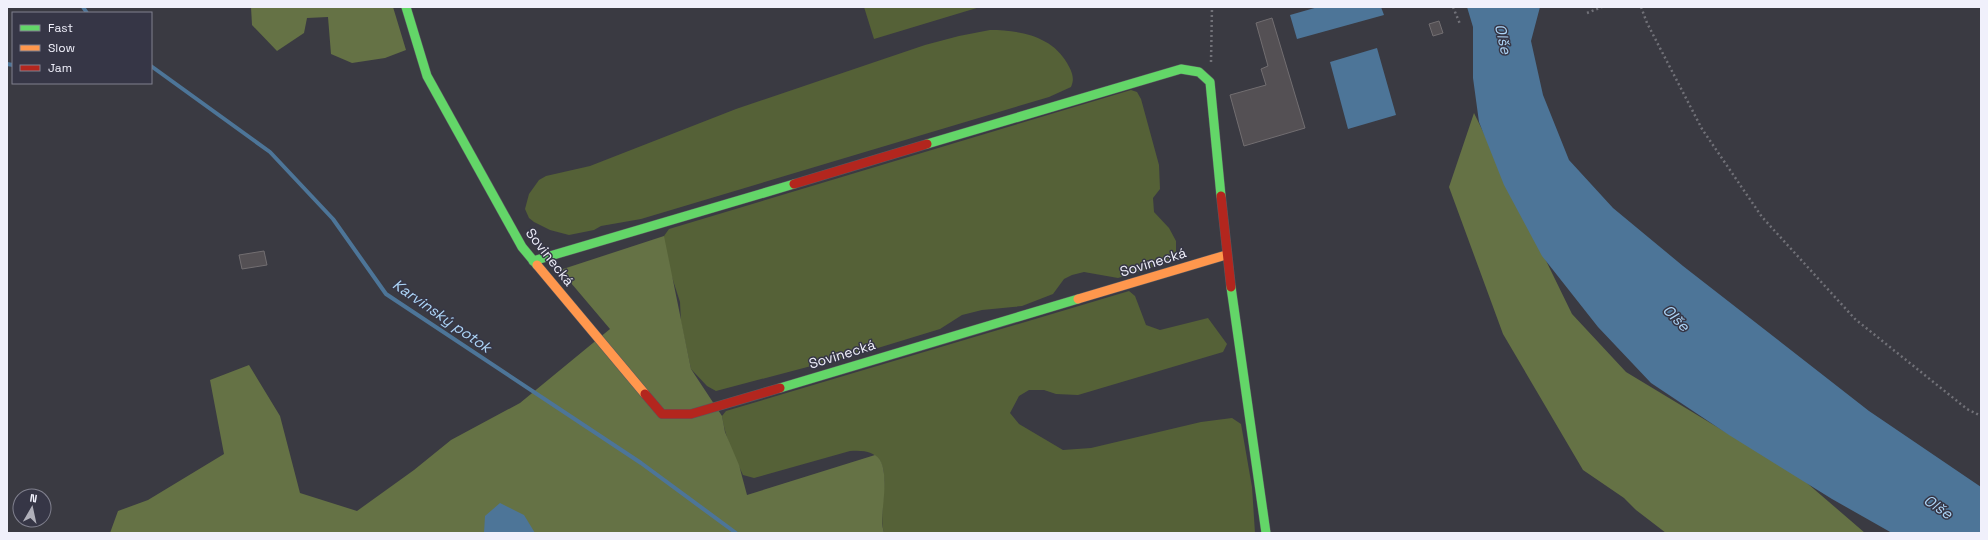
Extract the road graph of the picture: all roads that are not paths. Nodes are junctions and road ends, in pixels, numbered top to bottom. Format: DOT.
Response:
graph roads {
  1 [pos="406,7"];
  2 [pos="1226,255"];
  3 [pos="533,261"];
  4 [pos="1266,533"];
  1 -- 3 [label="street, Sovinecká"];
  2 -- 3 [label="street, Sovinecká"];
  2 -- 3 [label="street"];
  2 -- 4 [label="street"];
}
